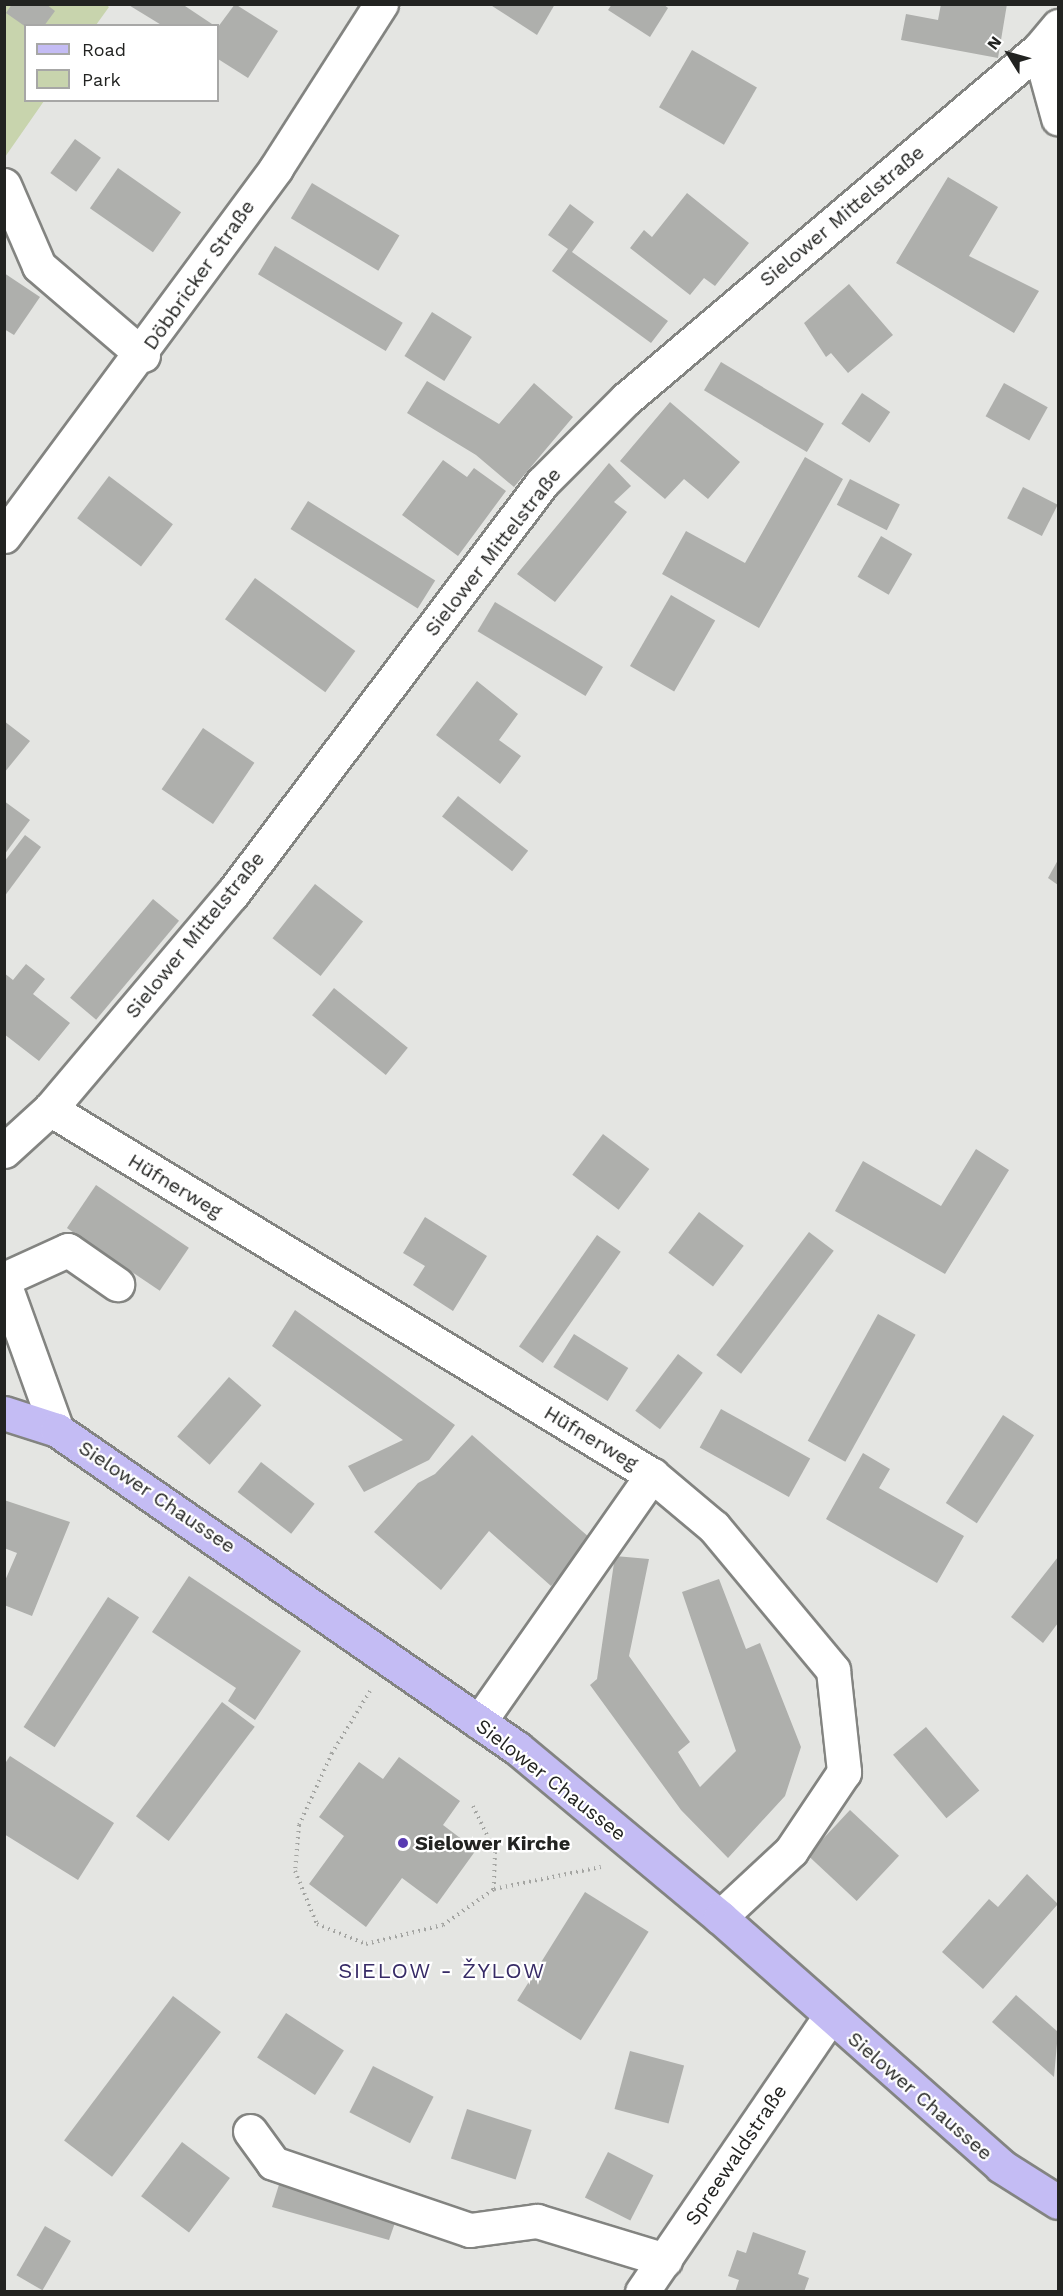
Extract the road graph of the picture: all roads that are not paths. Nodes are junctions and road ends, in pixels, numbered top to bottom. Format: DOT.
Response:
graph roads {
  1 [pos="381,4"];
  2 [pos="1049,37"];
  3 [pos="1059,118"];
  4 [pos="4,185"];
  5 [pos="143,355"];
  6 [pos="4,536"];
  7 [pos="50,1109"];
  8 [pos="4,1151"];
  9 [pos="4,1281"];
  10 [pos="117,1284"];
  11 [pos="4,1413"];
  12 [pos="57,1430"];
  13 [pos="652,1475"];
  14 [pos="479,1722"];
  15 [pos="720,1917"];
  16 [pos="829,2018"];
  17 [pos="250,2131"];
  18 [pos="1059,2202"];
  19 [pos="665,2260"];
  20 [pos="642,2292"];
  1 -- 5 [label="street, Döbbricker Straße"];
  2 -- 3 [label="street"];
  2 -- 7 [label="street, Sielower Mittelstraße"];
  4 -- 5 [label="street"];
  5 -- 6 [label="street, Döbbricker Straße"];
  7 -- 8 [label="street, Sielower Mittelstraße"];
  7 -- 13 [label="street, Hüfnerweg"];
  9 -- 10 [label="street"];
  9 -- 12 [label="street"];
  11 -- 12 [label="main road, Sielower Chaussee"];
  12 -- 14 [label="main road, Sielower Chaussee"];
  13 -- 14 [label="street"];
  13 -- 15 [label="street, Hüfnerweg"];
  14 -- 15 [label="main road, Sielower Chaussee"];
  15 -- 16 [label="main road, Sielower Chaussee"];
  16 -- 18 [label="main road, Sielower Chaussee"];
  16 -- 19 [label="street, Spreewaldstraße"];
  17 -- 19 [label="street"];
  19 -- 20 [label="street, Spreewaldstraße"];
}
